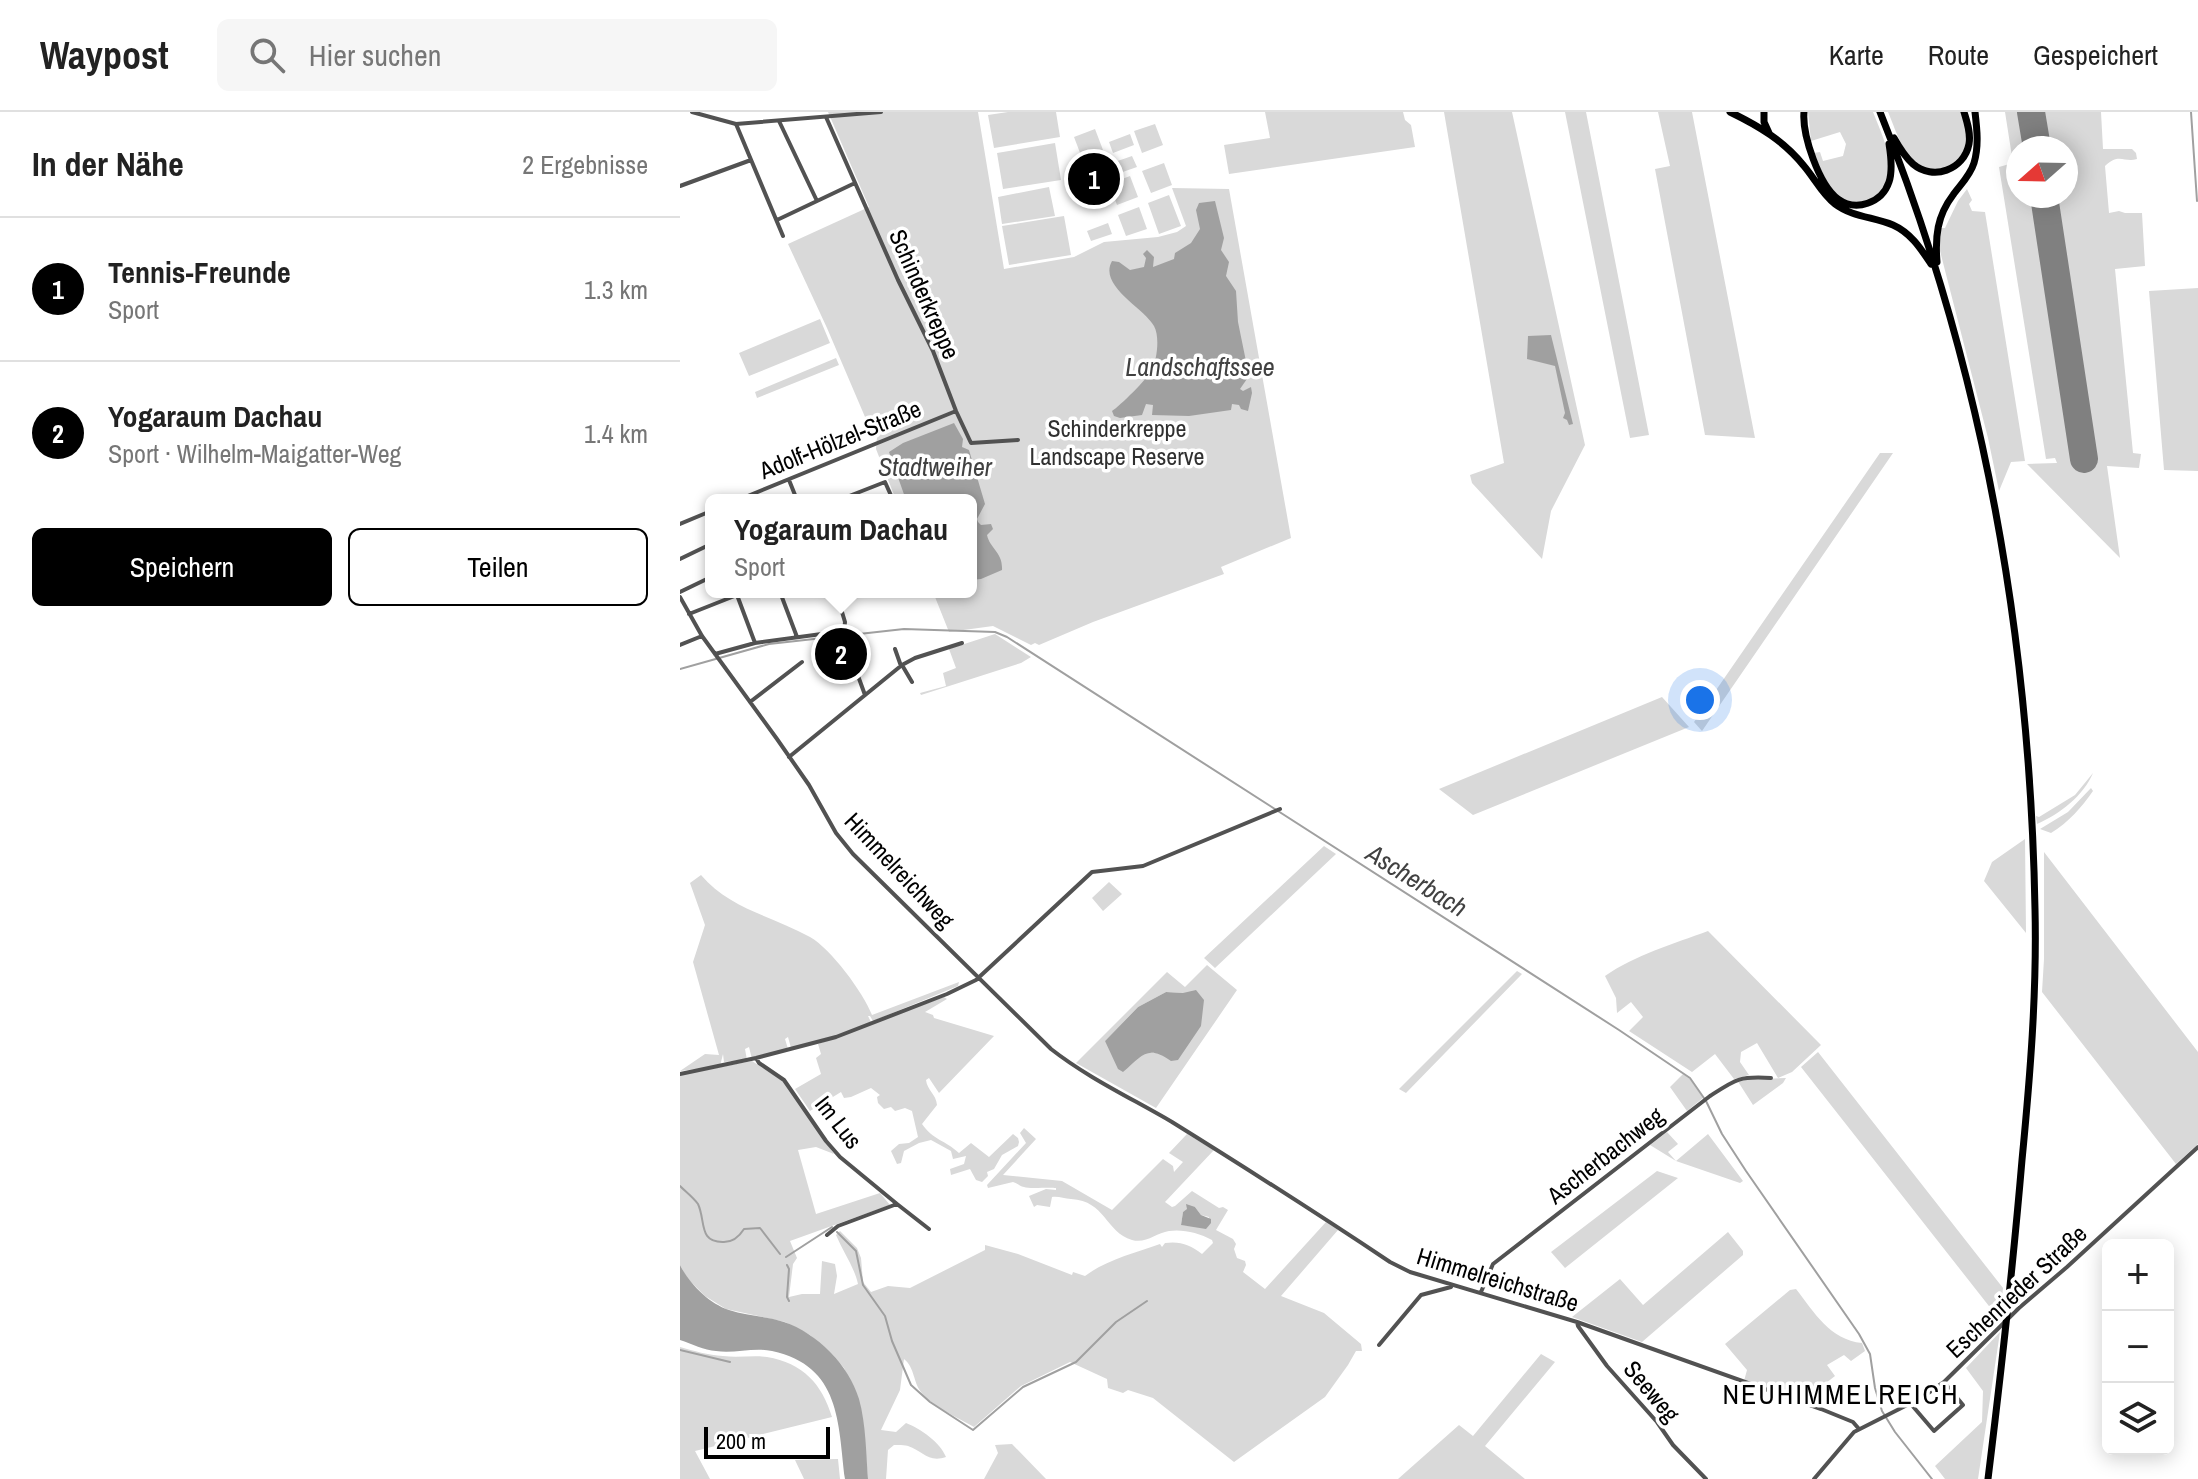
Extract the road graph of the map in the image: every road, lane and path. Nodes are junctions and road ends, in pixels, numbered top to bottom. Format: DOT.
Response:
graph roads {
  1 [pos="692,112"];
  2 [pos="881,112"];
  3 [pos="1730,112"];
  4 [pos="1764,112"];
  5 [pos="1880,112"];
  6 [pos="1964,112"];
  7 [pos="1975,112"];
  8 [pos="1803,113"];
  9 [pos="826,117"];
  10 [pos="779,121"];
  11 [pos="736,124"];
  12 [pos="1886,126"];
  13 [pos="1769,133"];
  14 [pos="751,160"];
  15 [pos="855,183"];
  16 [pos="680,186"];
  17 [pos="817,201"];
  18 [pos="777,220"];
  19 [pos="783,236"];
  20 [pos="1938,276"];
  21 [pos="956,411"];
  22 [pos="1018,440"];
  23 [pos="788,480"];
  24 [pos="753,494"];
  25 [pos="794,494"];
  26 [pos="854,494"];
  27 [pos="890,494"];
  28 [pos="705,514"];
  29 [pos="680,524"];
  30 [pos="705,547"];
  31 [pos="680,559"];
  32 [pos="705,580"];
  33 [pos="680,595"];
  34 [pos="728,598"];
  35 [pos="738,598"];
  36 [pos="782,598"];
  37 [pos="844,598"];
  38 [pos="839,600"];
  39 [pos="686,612"];
  40 [pos="702,636"];
  41 [pos="797,637"];
  42 [pos="755,643"];
  43 [pos="846,643"];
  44 [pos="962,643"];
  45 [pos="680,645"];
  46 [pos="895,649"];
  47 [pos="717,657"];
  48 [pos="802,662"];
  49 [pos="902,666"];
  50 [pos="912,682"];
  51 [pos="865,695"];
  52 [pos="750,702"];
  53 [pos="789,757"];
  54 [pos="1278,811"];
  55 [pos="978,978"];
  56 [pos="756,1058"];
  57 [pos="680,1074"];
  58 [pos="1771,1078"];
  59 [pos="1153,1111"];
  60 [pos="2198,1147"];
  61 [pos="897,1204"];
  62 [pos="929,1229"];
  63 [pos="827,1235"];
  64 [pos="1454,1286"];
  65 [pos="1481,1292"];
  66 [pos="1577,1322"];
  67 [pos="1379,1345"];
  68 [pos="1944,1382"];
  69 [pos="1910,1403"];
  70 [pos="1859,1429"];
  71 [pos="1706,1479"];
  72 [pos="1814,1479"];
  73 [pos="1988,1479"];
  1 -- 11 [label="street"];
  2 -- 9 [label="street"];
  3 -- 13 [label="highway"];
  4 -- 13 [label="highway"];
  5 -- 12 [label="highway"];
  6 -- 12 [label="highway"];
  7 -- 20 [label="highway"];
  8 -- 12 [label="highway"];
  9 -- 10 [label="street"];
  9 -- 15 [label="street, Schinderkreppe"];
  10 -- 11 [label="street"];
  10 -- 17 [label="street"];
  11 -- 14 [label="street"];
  12 -- 20 [label="highway"];
  13 -- 20 [label="highway"];
  14 -- 16 [label="street"];
  14 -- 18 [label="street"];
  15 -- 17 [label="street"];
  15 -- 21 [label="street, Schinderkreppe"];
  17 -- 18 [label="street"];
  18 -- 19 [label="street"];
  20 -- 73 [label="highway"];
  21 -- 22 [label="street, Schinderkreppe"];
  21 -- 23 [label="street, Adolf-Hölzel-Straße"];
  23 -- 24 [label="street, Adolf-Hölzel-Straße"];
  23 -- 25 [label="street"];
  26 -- 27 [label="street"];
  28 -- 29 [label="street"];
  30 -- 31 [label="street"];
  32 -- 33 [label="street"];
  33 -- 39 [label="street, Himmelreichweg"];
  34 -- 39 [label="street"];
  35 -- 42 [label="street"];
  36 -- 41 [label="street"];
  37 -- 38 [label="street"];
  38 -- 41 [label="street"];
  39 -- 40 [label="street, Himmelreichweg"];
  40 -- 45 [label="street"];
  40 -- 47 [label="street, Himmelreichweg"];
  41 -- 42 [label="street"];
  42 -- 47 [label="street"];
  43 -- 51 [label="street"];
  44 -- 49 [label="street"];
  46 -- 49 [label="street"];
  47 -- 52 [label="street, Himmelreichweg"];
  48 -- 52 [label="street"];
  49 -- 50 [label="street"];
  49 -- 51 [label="street"];
  51 -- 53 [label="street"];
  52 -- 53 [label="street, Himmelreichweg"];
  53 -- 55 [label="street, Himmelreichweg"];
  54 -- 55 [label="street"];
  55 -- 56 [label="street"];
  55 -- 59 [label="street, Himmelreichweg"];
  56 -- 57 [label="street"];
  56 -- 61 [label="street, Im Lus"];
  58 -- 65 [label="street, Ascherbachweg"];
  59 -- 64 [label="street, Himmelreichstraße"];
  60 -- 68 [label="street, Eschenrieder Straße"];
  61 -- 62 [label="street, Im Lus"];
  61 -- 63 [label="street"];
  64 -- 65 [label="street, Himmelreichstraße"];
  64 -- 67 [label="street"];
  65 -- 66 [label="street, Himmelreichstraße"];
  66 -- 70 [label="street, Himmelreichstraße"];
  66 -- 71 [label="street, Seeweg"];
  68 -- 69 [label="street, Eschenrieder Straße"];
  68 -- 69 [label="street"];
  69 -- 70 [label="street, Eschenrieder Straße"];
  70 -- 72 [label="street, Eschenrieder Straße"];
}
